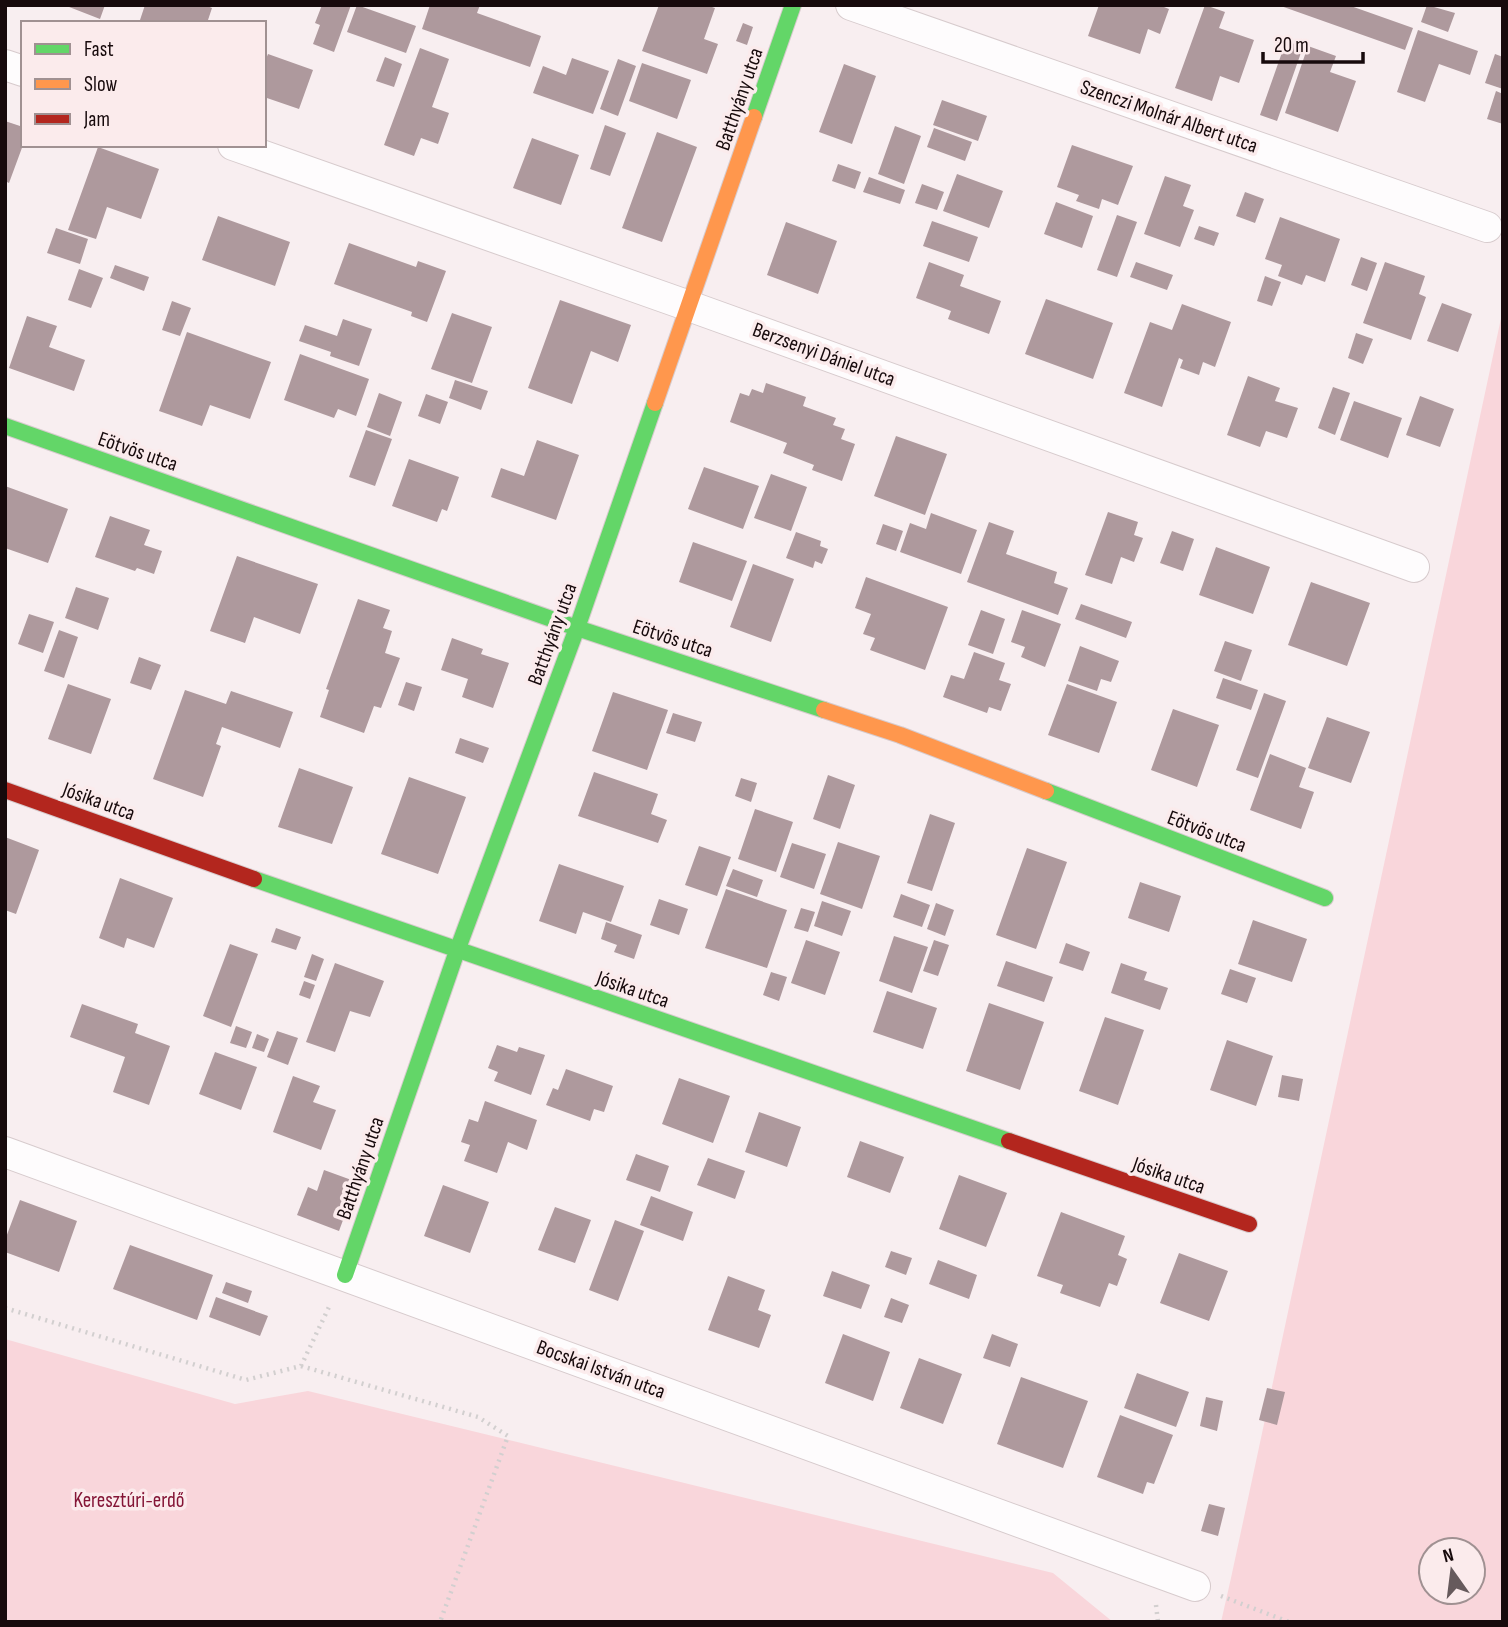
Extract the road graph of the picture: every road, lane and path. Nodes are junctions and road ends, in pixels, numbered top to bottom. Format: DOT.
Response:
graph roads {
  1 [pos="793,5"];
  2 [pos="851,5"];
  3 [pos="239,147"];
  4 [pos="1487,227"];
  5 [pos="689,306"];
  6 [pos="5,426"];
  7 [pos="1414,567"];
  8 [pos="577,628"];
  9 [pos="5,790"];
  10 [pos="1325,898"];
  11 [pos="457,951"];
  12 [pos="5,1152"];
  13 [pos="1250,1224"];
  14 [pos="345,1275"];
  15 [pos="5,1308"];
  16 [pos="301,1366"];
  17 [pos="1195,1586"];
  18 [pos="440,1622"];
  19 [pos="1289,1622"];
  1 -- 5 [label="street, Batthyány utca"];
  2 -- 4 [label="street, Szenczi Molnár Albert utca"];
  3 -- 5 [label="street, Berzsenyi Dániel utca"];
  5 -- 7 [label="street, Berzsenyi Dániel utca"];
  5 -- 8 [label="street, Batthyány utca"];
  6 -- 8 [label="street, Eötvös utca"];
  8 -- 10 [label="street, Eötvös utca"];
  8 -- 11 [label="street, Batthyány utca"];
  9 -- 11 [label="street, Jósika utca"];
  11 -- 13 [label="street, Jósika utca"];
  11 -- 14 [label="street, Batthyány utca"];
  12 -- 14 [label="street, Bocskai István utca"];
  14 -- 16 [label="path"];
  14 -- 17 [label="street, Bocskai István utca"];
  15 -- 16 [label="path"];
  16 -- 18 [label="path"];
  17 -- 19 [label="path"];
}
